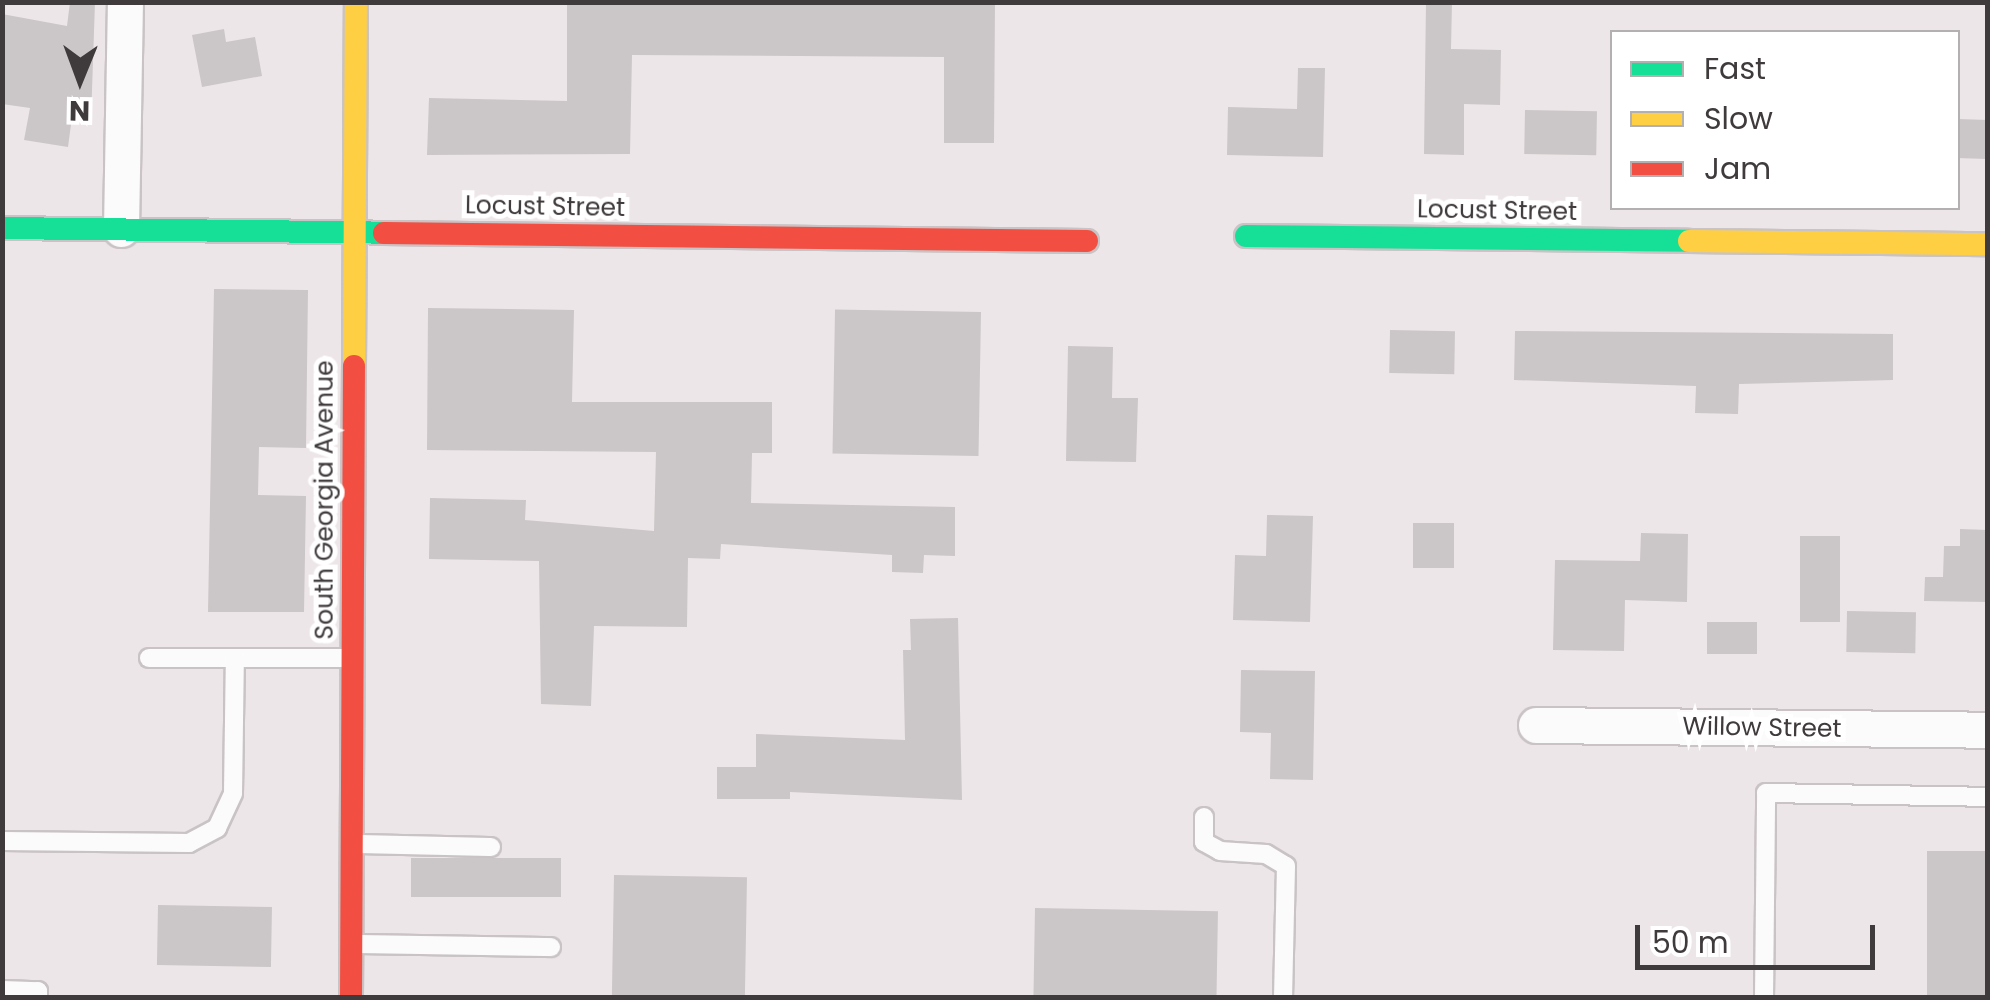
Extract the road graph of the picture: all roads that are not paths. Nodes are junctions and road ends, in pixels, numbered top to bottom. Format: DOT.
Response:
graph roads {
  1 [pos="125,2"];
  2 [pos="356,2"];
  3 [pos="2,228"];
  4 [pos="121,229"];
  5 [pos="353,232"];
  6 [pos="1246,236"];
  7 [pos="1087,242"];
  8 [pos="1988,244"];
  9 [pos="149,658"];
  10 [pos="235,658"];
  11 [pos="352,658"];
  12 [pos="1536,725"];
  13 [pos="1988,730"];
  14 [pos="1988,798"];
  15 [pos="1204,817"];
  16 [pos="2,842"];
  17 [pos="352,844"];
  18 [pos="491,847"];
  19 [pos="351,944"];
  20 [pos="550,947"];
  21 [pos="2,990"];
  22 [pos="38,998"];
  23 [pos="351,998"];
  24 [pos="1283,998"];
  25 [pos="1764,998"];
  1 -- 4 [label="street"];
  2 -- 5 [label="street, South Georgia Avenue"];
  3 -- 4 [label="street, Locust Street"];
  4 -- 5 [label="street, Locust Street"];
  5 -- 7 [label="street, Locust Street"];
  5 -- 11 [label="street, South Georgia Avenue"];
  6 -- 8 [label="street, Locust Street"];
  9 -- 10 [label="lane"];
  10 -- 11 [label="lane"];
  10 -- 16 [label="lane"];
  11 -- 17 [label="street, South Georgia Avenue"];
  12 -- 13 [label="street, Willow Street"];
  14 -- 25 [label="lane"];
  15 -- 24 [label="lane"];
  17 -- 18 [label="lane"];
  17 -- 19 [label="street, South Georgia Avenue"];
  19 -- 20 [label="lane"];
  19 -- 23 [label="street, South Georgia Avenue"];
  21 -- 22 [label="lane"];
}
